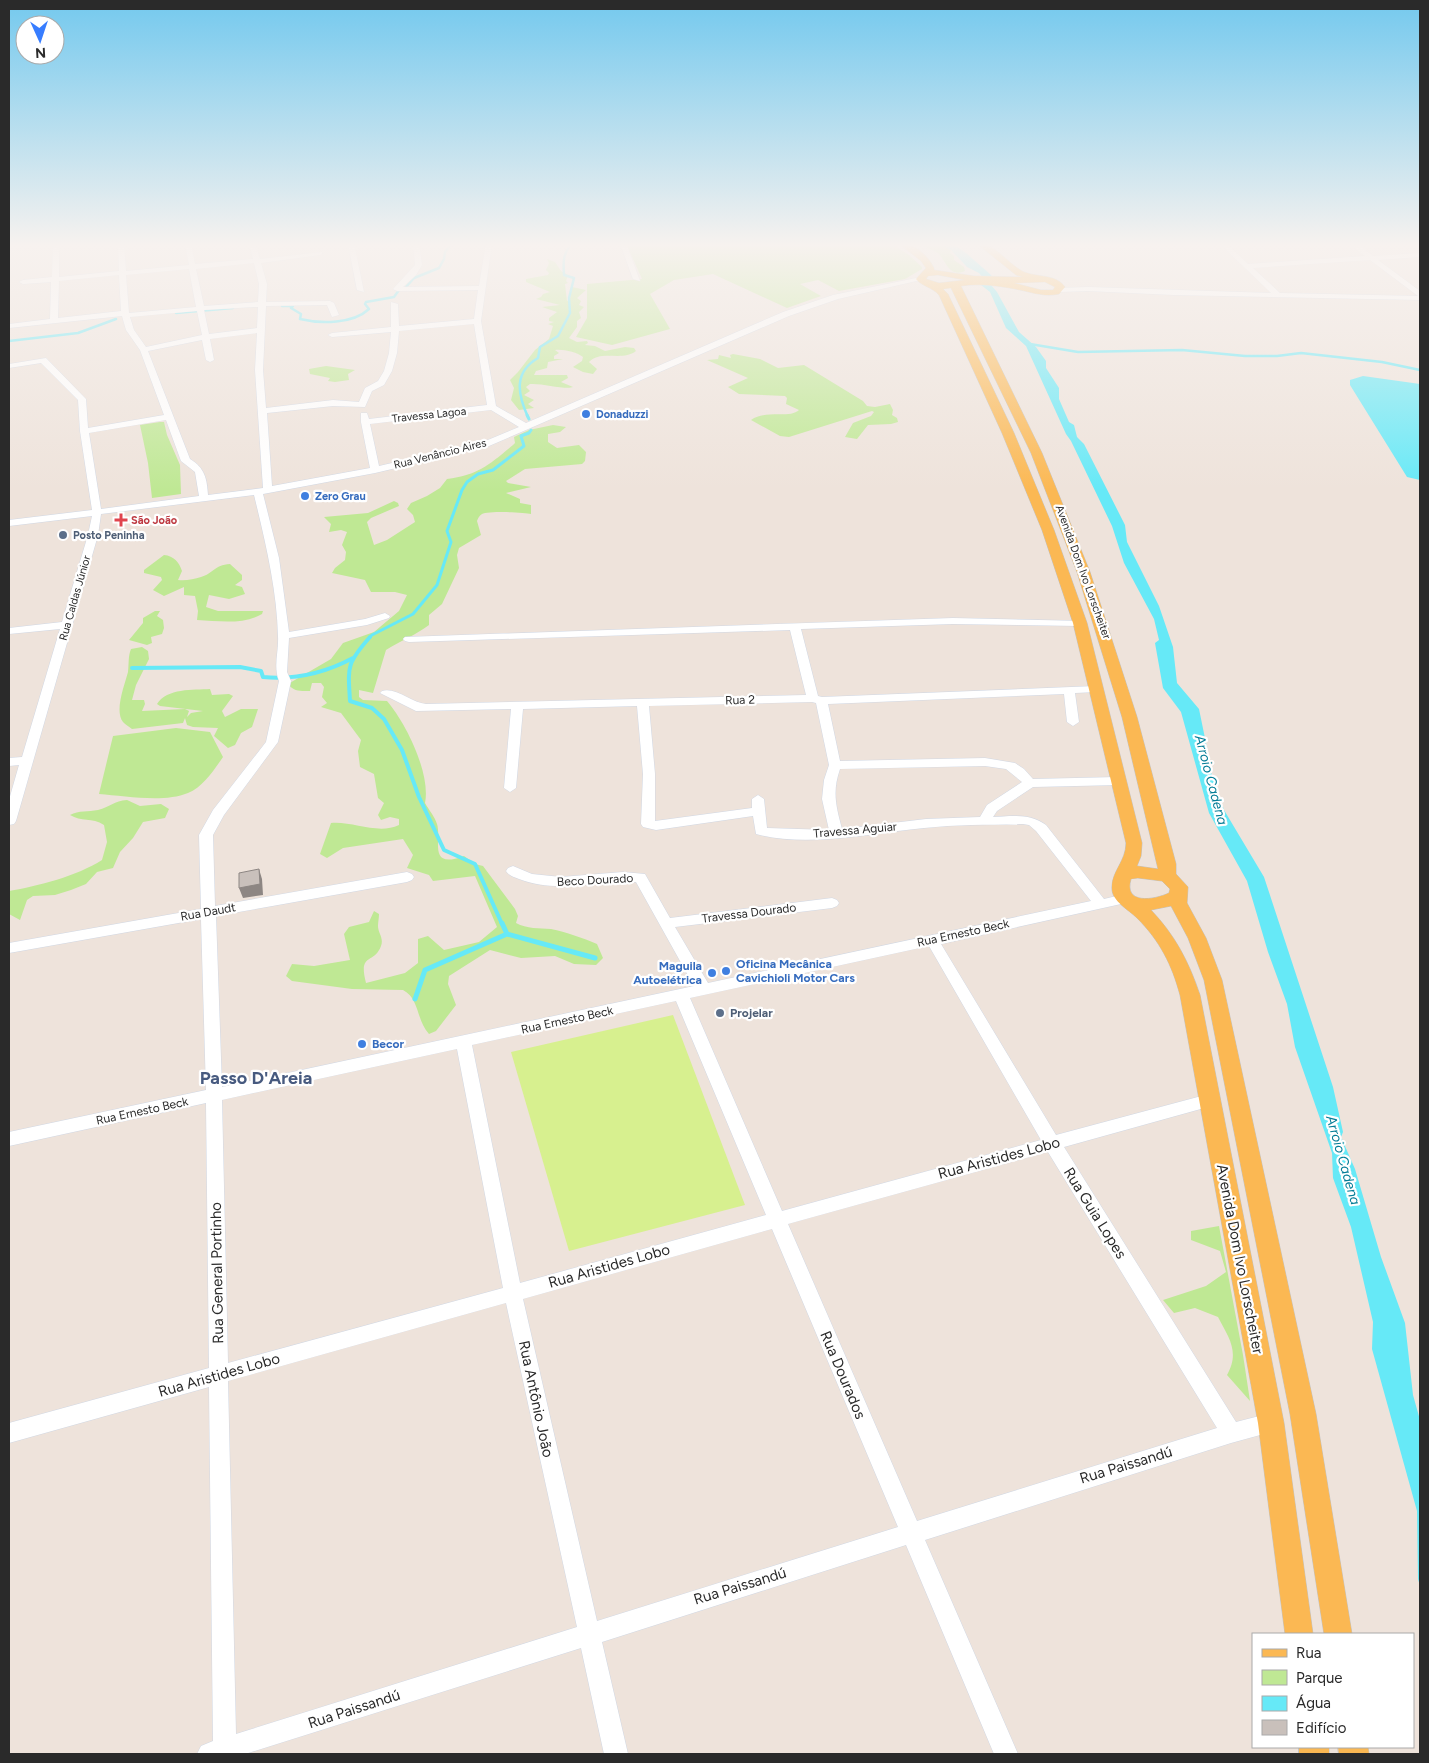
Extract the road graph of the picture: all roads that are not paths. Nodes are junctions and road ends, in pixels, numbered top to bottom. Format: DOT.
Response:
graph roads {
  1 [pos="129,325"];
  2 [pos="203,325"];
  3 [pos="261,325"];
  4 [pos="396,325"];
  5 [pos="434,325"];
  6 [pos="478,325"];
  7 [pos="760,325"];
  8 [pos="958,325"];
  9 [pos="974,325"];
  10 [pos="396,329"];
  11 [pos="261,330"];
  12 [pos="332,336"];
  13 [pos="205,337"];
  14 [pos="144,350"];
  15 [pos="210,360"];
  16 [pos="9,366"];
  17 [pos="362,405"];
  18 [pos="492,408"];
  19 [pos="262,412"];
  20 [pos="170,417"];
  21 [pos="365,422"];
  22 [pos="526,427"];
  23 [pos="84,431"];
  24 [pos="375,470"];
  25 [pos="263,491"];
  26 [pos="204,499"];
  27 [pos="97,512"];
  28 [pos="9,523"];
  29 [pos="385,616"];
  30 [pos="1080,623"];
  31 [pos="67,625"];
  32 [pos="795,626"];
  33 [pos="9,631"];
  34 [pos="284,636"];
  35 [pos="409,639"];
  36 [pos="1096,688"];
  37 [pos="1069,690"];
  38 [pos="386,693"];
  39 [pos="817,699"];
  40 [pos="642,702"];
  41 [pos="517,706"];
  42 [pos="1073,722"];
  43 [pos="27,760"];
  44 [pos="9,762"];
  45 [pos="836,765"];
  46 [pos="1118,781"];
  47 [pos="1030,783"];
  48 [pos="510,788"];
  49 [pos="758,805"];
  50 [pos="9,821"];
  51 [pos="982,822"];
  52 [pos="837,834"];
  53 [pos="513,871"];
  54 [pos="1124,874"];
  55 [pos="1166,876"];
  56 [pos="407,877"];
  57 [pos="1177,896"];
  58 [pos="1129,901"];
  59 [pos="832,903"];
  60 [pos="1102,904"];
  61 [pos="208,912"];
  62 [pos="666,923"];
  63 [pos="932,940"];
  64 [pos="9,948"];
  65 [pos="704,990"];
  66 [pos="681,995"];
  67 [pos="464,1042"];
  68 [pos="214,1095"];
  69 [pos="1209,1100"];
  70 [pos="9,1139"];
  71 [pos="1052,1143"];
  72 [pos="777,1220"];
  73 [pos="512,1293"];
  74 [pos="219,1374"];
  75 [pos="1271,1423"];
  76 [pos="9,1433"];
  77 [pos="1230,1433"];
  78 [pos="911,1532"];
  79 [pos="1299,1633"];
  80 [pos="1338,1633"];
  81 [pos="588,1634"];
  82 [pos="220,1753"];
  83 [pos="616,1754"];
  84 [pos="1006,1754"];
  1 -- 14 [label="street"];
  2 -- 13 [label="street"];
  3 -- 11 [label="street, Rua General Portinho"];
  4 -- 10 [label="street"];
  5 -- 10 [label="street"];
  6 -- 18 [label="street"];
  7 -- 22 [label="street, Rua Venâncio Aires"];
  8 -- 30 [label="main road, Avenida Dom Ivo Lorscheiter"];
  9 -- 55 [label="main road, Avenida Dom Ivo Lorscheiter"];
  10 -- 12 [label="street"];
  10 -- 17 [label="street"];
  11 -- 13 [label="street"];
  11 -- 19 [label="street, Rua General Portinho"];
  13 -- 14 [label="street"];
  13 -- 15 [label="street"];
  14 -- 20 [label="street"];
  16 -- 23 [label="street, Rua Caldas Júnior"];
  17 -- 19 [label="street"];
  17 -- 21 [label="street"];
  18 -- 21 [label="street, Travessa Lagoa"];
  18 -- 22 [label="street"];
  19 -- 25 [label="street, Rua General Portinho"];
  20 -- 23 [label="street"];
  20 -- 26 [label="street"];
  21 -- 24 [label="street"];
  22 -- 24 [label="street, Rua Venâncio Aires"];
  23 -- 27 [label="street, Rua Caldas Júnior"];
  24 -- 25 [label="street, Rua Venâncio Aires"];
  25 -- 26 [label="street, Rua Venâncio Aires"];
  25 -- 34 [label="street, Rua General Portinho"];
  26 -- 27 [label="street, Rua Venâncio Aires"];
  27 -- 28 [label="street, Rua Venâncio Aires"];
  27 -- 31 [label="street, Rua Caldas Júnior"];
  29 -- 34 [label="street"];
  30 -- 32 [label="street"];
  30 -- 36 [label="main road, Avenida Dom Ivo Lorscheiter"];
  31 -- 33 [label="street"];
  31 -- 43 [label="street, Rua Caldas Júnior"];
  32 -- 35 [label="street"];
  32 -- 39 [label="street"];
  34 -- 61 [label="street, Rua General Portinho"];
  36 -- 37 [label="street, Rua 2"];
  36 -- 46 [label="main road, Avenida Dom Ivo Lorscheiter"];
  37 -- 39 [label="street, Rua 2"];
  37 -- 42 [label="street"];
  38 -- 41 [label="street, Rua 2"];
  39 -- 40 [label="street, Rua 2"];
  39 -- 45 [label="street"];
  40 -- 41 [label="street, Rua 2"];
  40 -- 49 [label="street"];
  41 -- 48 [label="street"];
  43 -- 44 [label="street"];
  43 -- 50 [label="street, Rua Caldas Júnior"];
  45 -- 47 [label="street"];
  45 -- 52 [label="street"];
  46 -- 47 [label="street"];
  46 -- 54 [label="main road, Avenida Dom Ivo Lorscheiter"];
  47 -- 51 [label="street"];
  49 -- 52 [label="street, Travessa Aguiar"];
  51 -- 52 [label="street, Travessa Aguiar"];
  51 -- 60 [label="street"];
  53 -- 62 [label="street, Beco Dourado"];
  54 -- 55 [label="main road"];
  54 -- 58 [label="main road, Avenida Dom Ivo Lorscheiter"];
  55 -- 57 [label="main road, Avenida Dom Ivo Lorscheiter"];
  56 -- 61 [label="street, Rua Daudt"];
  57 -- 58 [label="main road"];
  57 -- 80 [label="main road, Avenida Dom Ivo Lorscheiter"];
  58 -- 60 [label="street, Rua Ernesto Beck"];
  58 -- 69 [label="main road, Avenida Dom Ivo Lorscheiter"];
  59 -- 62 [label="street, Travessa Dourado"];
  60 -- 63 [label="street, Rua Ernesto Beck"];
  61 -- 64 [label="street, Rua Daudt"];
  61 -- 68 [label="street, Rua General Portinho"];
  62 -- 65 [label="street, Beco Dourado"];
  63 -- 65 [label="street, Rua Ernesto Beck"];
  63 -- 71 [label="street, Rua Guia Lopes"];
  65 -- 66 [label="street, Rua Ernesto Beck"];
  66 -- 67 [label="street, Rua Ernesto Beck"];
  66 -- 72 [label="street, Rua Dourados"];
  67 -- 68 [label="street, Rua Ernesto Beck"];
  67 -- 73 [label="street, Rua Antônio João"];
  68 -- 70 [label="street, Rua Ernesto Beck"];
  68 -- 74 [label="street, Rua General Portinho"];
  69 -- 71 [label="street, Rua Aristides Lobo"];
  69 -- 75 [label="main road, Avenida Dom Ivo Lorscheiter"];
  71 -- 72 [label="street, Rua Aristides Lobo"];
  71 -- 77 [label="street, Rua Guia Lopes"];
  72 -- 73 [label="street, Rua Aristides Lobo"];
  72 -- 78 [label="street, Rua Dourados"];
  73 -- 74 [label="street, Rua Aristides Lobo"];
  73 -- 81 [label="street, Rua Antônio João"];
  74 -- 76 [label="street, Rua Aristides Lobo"];
  74 -- 82 [label="street, Rua General Portinho"];
  75 -- 77 [label="street, Rua Paissandú"];
  75 -- 79 [label="main road, Avenida Dom Ivo Lorscheiter"];
  77 -- 78 [label="street, Rua Paissandú"];
  78 -- 81 [label="street, Rua Paissandú"];
  78 -- 84 [label="street, Rua Dourados"];
  81 -- 82 [label="street, Rua Paissandú"];
  81 -- 83 [label="street, Rua Antônio João"];
}
